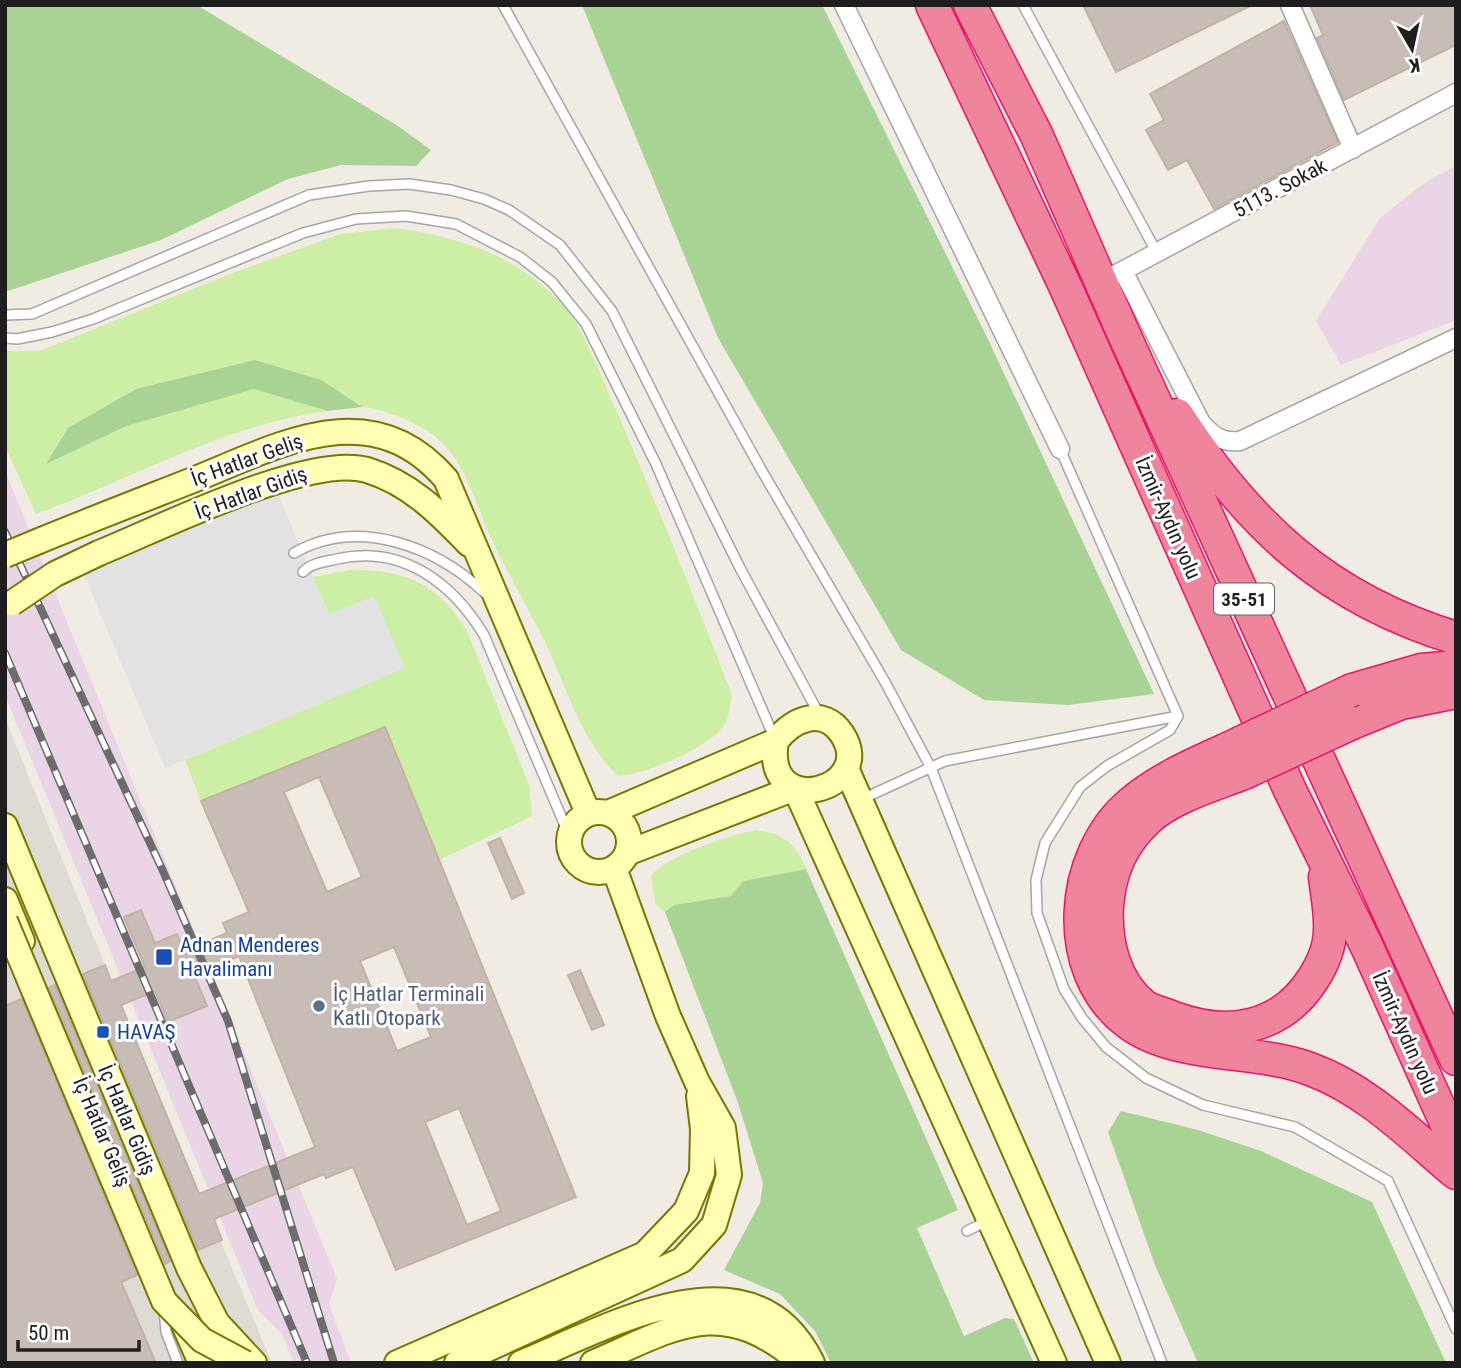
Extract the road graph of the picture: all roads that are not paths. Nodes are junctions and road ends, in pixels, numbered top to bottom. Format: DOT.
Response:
graph roads {
  1 [pos="503,5"];
  2 [pos="844,5"];
  3 [pos="932,5"];
  4 [pos="970,5"];
  5 [pos="1023,5"];
  6 [pos="1290,5"];
  7 [pos="1456,93"];
  8 [pos="1353,149"];
  9 [pos="1157,253"];
  10 [pos="1113,277"];
  11 [pos="5,315"];
  12 [pos="1122,330"];
  13 [pos="5,338"];
  14 [pos="1456,338"];
  15 [pos="1060,449"];
  16 [pos="294,553"];
  17 [pos="480,554"];
  18 [pos="5,555"];
  19 [pos="303,572"];
  20 [pos="7,608"];
  21 [pos="511,628"];
  22 [pos="1456,638"];
  23 [pos="1456,667"];
  24 [pos="1456,692"];
  25 [pos="1178,716"];
  26 [pos="822,719"];
  27 [pos="776,741"];
  28 [pos="1234,762"];
  29 [pos="846,768"];
  30 [pos="931,768"];
  31 [pos="795,788"];
  32 [pos="860,801"];
  33 [pos="598,813"];
  34 [pos="5,826"];
  35 [pos="569,835"];
  36 [pos="5,854"];
  37 [pos="1323,855"];
  38 [pos="621,860"];
  39 [pos="5,900"];
  40 [pos="5,921"];
  41 [pos="1456,1059"];
  42 [pos="697,1082"];
  43 [pos="1456,1145"];
  44 [pos="1456,1173"];
  45 [pos="990,1220"];
  46 [pos="967,1231"];
  47 [pos="164,1301"];
  48 [pos="1456,1329"];
  49 [pos="407,1359"];
  50 [pos="178,1363"];
  51 [pos="201,1363"];
  52 [pos="220,1363"];
  53 [pos="246,1363"];
  54 [pos="254,1363"];
  55 [pos="457,1363"];
  56 [pos="521,1363"];
  57 [pos="593,1363"];
  58 [pos="801,1363"];
  59 [pos="812,1363"];
  60 [pos="1054,1363"];
  61 [pos="1108,1363"];
  62 [pos="1162,1363"];
  1 -- 30 [label="lane"];
  2 -- 15 [label="street"];
  3 -- 37 [label="highway, İzmir-Aydın yolu / 35-51"];
  4 -- 10 [label="highway, İzmir-Aydın yolu / 35-51"];
  5 -- 9 [label="lane"];
  6 -- 8 [label="street"];
  7 -- 8 [label="street, 5113. Sokak"];
  8 -- 9 [label="street, 5113. Sokak"];
  9 -- 10 [label="street, 5113. Sokak"];
  10 -- 12 [label="highway, İzmir-Aydın yolu / 35-51"];
  10 -- 14 [label="street"];
  11 -- 26 [label="lane"];
  12 -- 22 [label="highway"];
  12 -- 41 [label="highway, İzmir-Aydın yolu / 35-51"];
  13 -- 27 [label="lane"];
  15 -- 25 [label="lane"];
  16 -- 21 [label="lane"];
  17 -- 18 [label="street, İç Hatlar Geliş, bridge"];
  17 -- 20 [label="street, İç Hatlar Gidiş, bridge"];
  17 -- 21 [label="street, İç Hatlar Geliş"];
  19 -- 35 [label="lane"];
  21 -- 33 [label="street, İç Hatlar Geliş"];
  23 -- 28 [label="highway, bridge"];
  24 -- 28 [label="highway, bridge"];
  25 -- 30 [label="lane"];
  25 -- 48 [label="lane"];
  26 -- 27 [label="street"];
  26 -- 29 [label="street"];
  27 -- 31 [label="street"];
  27 -- 33 [label="street"];
  28 -- 37 [label="highway"];
  28 -- 44 [label="highway"];
  29 -- 31 [label="street"];
  29 -- 32 [label="street"];
  30 -- 32 [label="lane"];
  30 -- 62 [label="lane"];
  31 -- 38 [label="street"];
  31 -- 45 [label="street"];
  32 -- 61 [label="street"];
  33 -- 35 [label="street"];
  33 -- 38 [label="street"];
  34 -- 54 [label="street, İç Hatlar Gidiş"];
  35 -- 38 [label="street"];
  36 -- 52 [label="street, İç Hatlar Geliş"];
  37 -- 43 [label="highway, İzmir-Aydın yolu / 35-51"];
  38 -- 42 [label="street"];
  39 -- 51 [label="street, İç Hatlar Geliş"];
  40 -- 47 [label="street, İç Hatlar Gidiş, bridge"];
  42 -- 49 [label="street"];
  42 -- 55 [label="street"];
  45 -- 46 [label="lane"];
  45 -- 60 [label="street"];
  47 -- 50 [label="lane"];
  47 -- 53 [label="street, İç Hatlar Gidiş, bridge"];
  56 -- 59 [label="street"];
  57 -- 58 [label="street"];
}
